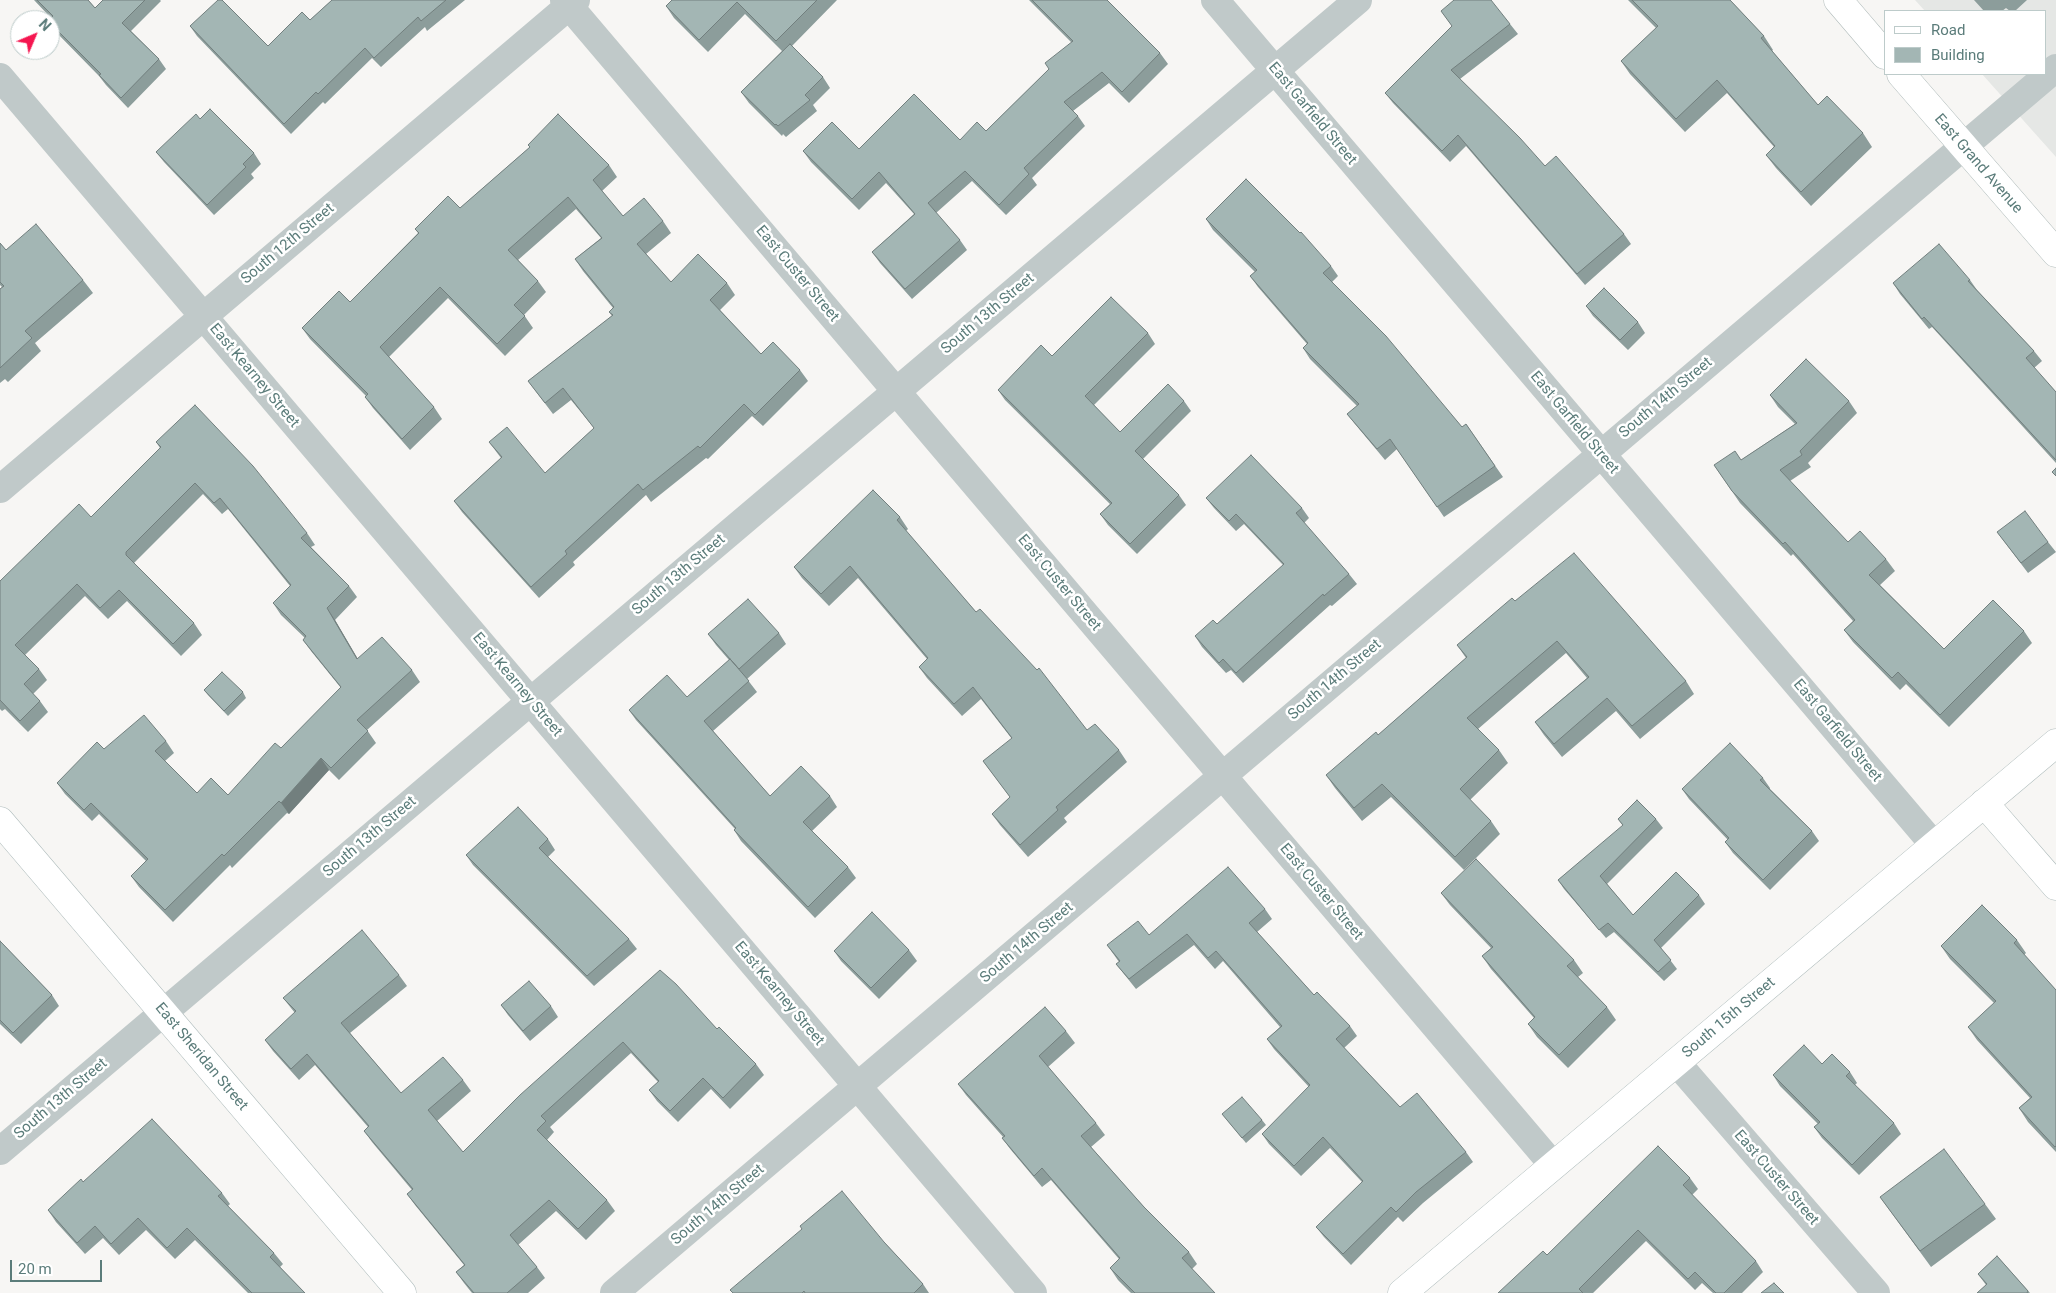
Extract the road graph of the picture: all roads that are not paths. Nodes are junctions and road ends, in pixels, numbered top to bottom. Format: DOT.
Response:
graph roads {
  1 [pos="1215,0"];
  2 [pos="1358,0"];
  3 [pos="1838,0"];
  4 [pos="570,2"];
  5 [pos="1884,54"];
  6 [pos="2056,68"];
  7 [pos="1275,70"];
  8 [pos="1902,75"];
  9 [pos="0,77"];
  10 [pos="1963,146"];
  11 [pos="2056,253"];
  12 [pos="204,316"];
  13 [pos="896,392"];
  14 [pos="1601,454"];
  15 [pos="0,489"];
  16 [pos="530,701"];
  17 [pos="2056,743"];
  18 [pos="1223,776"];
  19 [pos="1984,803"];
  20 [pos="0,821"];
  21 [pos="1934,845"];
  22 [pos="2056,886"];
  23 [pos="164,1012"];
  24 [pos="1676,1062"];
  25 [pos="858,1086"];
  26 [pos="0,1151"];
  27 [pos="1553,1165"];
  28 [pos="402,1293"];
  29 [pos="614,1293"];
  30 [pos="1033,1293"];
  31 [pos="1402,1293"];
  32 [pos="1876,1293"];
  1 -- 7 [label="street, East Garfield Street"];
  2 -- 7 [label="street, South 13th Street"];
  3 -- 5 [label="main road"];
  4 -- 12 [label="street, South 12th Street"];
  4 -- 13 [label="street, East Custer Street"];
  6 -- 10 [label="street, South 14th Street"];
  7 -- 13 [label="street, South 13th Street"];
  7 -- 14 [label="street, East Garfield Street"];
  8 -- 10 [label="main road, East Grand Avenue"];
  9 -- 12 [label="street, East Kearney Street"];
  10 -- 11 [label="main road, East Grand Avenue"];
  10 -- 14 [label="street, South 14th Street"];
  12 -- 15 [label="street, South 12th Street"];
  12 -- 16 [label="street, East Kearney Street"];
  13 -- 16 [label="street, South 13th Street"];
  13 -- 18 [label="street, East Custer Street"];
  14 -- 18 [label="street, South 14th Street"];
  14 -- 21 [label="street, East Garfield Street"];
  16 -- 23 [label="street, South 13th Street"];
  16 -- 25 [label="street, East Kearney Street"];
  17 -- 19 [label="main road, South 15th Street"];
  18 -- 25 [label="street, South 14th Street"];
  18 -- 27 [label="street, East Custer Street"];
  19 -- 21 [label="main road, South 15th Street"];
  19 -- 22 [label="main road"];
  20 -- 23 [label="main road, East Sheridan Street"];
  21 -- 24 [label="main road, South 15th Street"];
  23 -- 26 [label="street, South 13th Street"];
  23 -- 28 [label="main road, East Sheridan Street"];
  24 -- 27 [label="main road, South 15th Street"];
  24 -- 32 [label="street, East Custer Street"];
  25 -- 29 [label="street, South 14th Street"];
  25 -- 30 [label="street, East Kearney Street"];
  27 -- 31 [label="main road, South 15th Street"];
}
